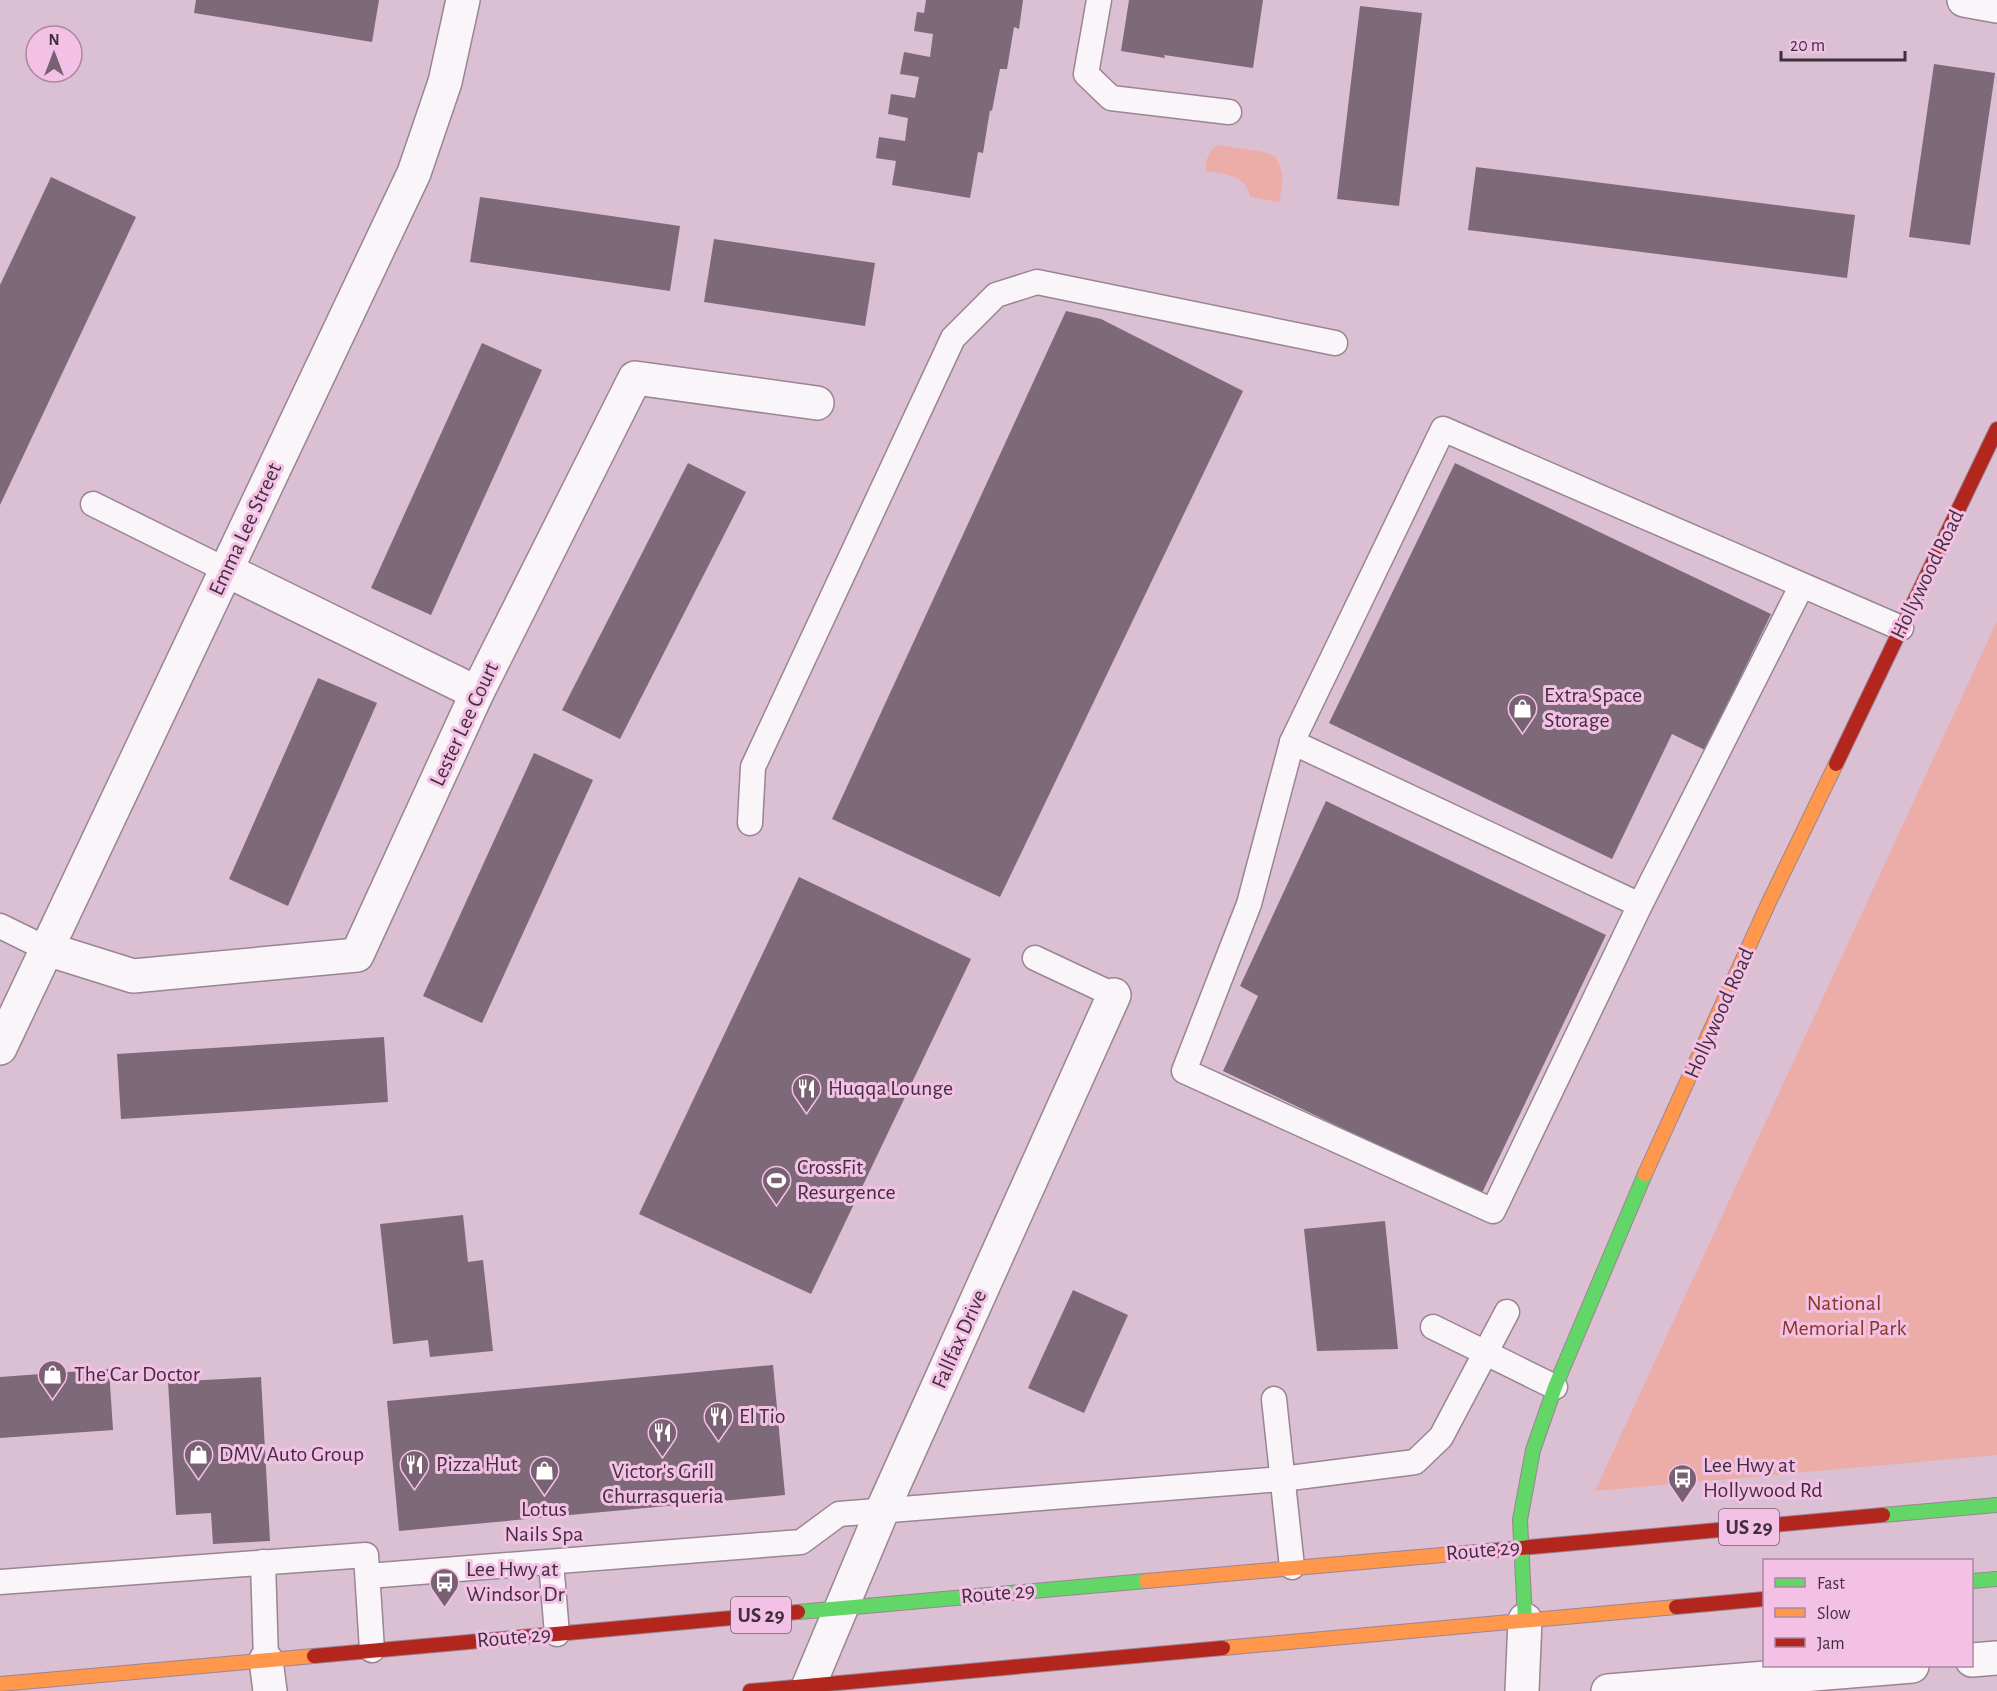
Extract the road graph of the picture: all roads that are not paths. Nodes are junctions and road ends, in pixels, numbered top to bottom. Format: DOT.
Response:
graph roads {
  1 [pos="463,0"];
  2 [pos="1099,0"];
  3 [pos="1964,0"];
  4 [pos="1997,6"];
  5 [pos="1229,111"];
  6 [pos="1335,343"];
  7 [pos="817,403"];
  8 [pos="1997,429"];
  9 [pos="93,504"];
  10 [pos="226,570"];
  11 [pos="1802,585"];
  12 [pos="1901,628"];
  13 [pos="477,693"];
  14 [pos="1292,742"];
  15 [pos="750,824"];
  16 [pos="1640,905"];
  17 [pos="0,926"];
  18 [pos="47,949"];
  19 [pos="1035,958"];
  20 [pos="1114,995"];
  21 [pos="0,1048"];
  22 [pos="1507,1312"];
  23 [pos="1433,1327"];
  24 [pos="1485,1352"];
  25 [pos="1555,1387"];
  26 [pos="1274,1399"];
  27 [pos="1282,1479"];
  28 [pos="1997,1505"];
  29 [pos="882,1511"];
  30 [pos="1521,1547"];
  31 [pos="263,1562"];
  32 [pos="551,1562"];
  33 [pos="1292,1567"];
  34 [pos="368,1576"];
  35 [pos="1997,1579"];
  36 [pos="1973,1581"];
  37 [pos="0,1582"];
  38 [pos="1763,1599"];
  39 [pos="842,1607"];
  40 [pos="1525,1620"];
  41 [pos="557,1634"];
  42 [pos="372,1650"];
  43 [pos="1997,1658"];
  44 [pos="1973,1660"];
  45 [pos="1905,1667"];
  46 [pos="268,1675"];
  47 [pos="1859,1681"];
  48 [pos="0,1684"];
  49 [pos="809,1685"];
  50 [pos="750,1691"];
  51 [pos="1522,1691"];
  52 [pos="1608,1691"];
  1 -- 10 [label="street, Emma Lee Street"];
  2 -- 5 [label="lane"];
  3 -- 4 [label="street"];
  6 -- 15 [label="lane"];
  7 -- 13 [label="street, Lester Lee Court"];
  8 -- 12 [label="main road, Hollywood Road"];
  9 -- 10 [label="lane"];
  10 -- 13 [label="street"];
  10 -- 18 [label="street, Emma Lee Street"];
  11 -- 12 [label="lane"];
  11 -- 14 [label="lane"];
  11 -- 16 [label="lane"];
  12 -- 25 [label="main road, Hollywood Road"];
  13 -- 18 [label="street, Lester Lee Court"];
  14 -- 16 [label="lane"];
  14 -- 16 [label="lane"];
  17 -- 18 [label="lane"];
  18 -- 21 [label="street, Emma Lee Street"];
  19 -- 20 [label="lane"];
  20 -- 29 [label="street, Fallfax Drive"];
  22 -- 24 [label="lane"];
  23 -- 24 [label="lane"];
  24 -- 25 [label="lane"];
  24 -- 27 [label="lane"];
  25 -- 30 [label="main road, Hollywood Road"];
  26 -- 27 [label="lane"];
  27 -- 29 [label="lane"];
  27 -- 33 [label="lane"];
  28 -- 30 [label="main road, Route 29 / US 29"];
  29 -- 32 [label="lane"];
  29 -- 39 [label="street, Fallfax Drive"];
  30 -- 33 [label="main road, Route 29 / US 29"];
  30 -- 40 [label="main road, Hollywood Road"];
  31 -- 34 [label="lane"];
  31 -- 37 [label="lane"];
  31 -- 46 [label="lane"];
  32 -- 34 [label="lane"];
  32 -- 41 [label="lane"];
  33 -- 39 [label="main road, Route 29 / US 29"];
  34 -- 42 [label="lane"];
  35 -- 36 [label="main road"];
  38 -- 40 [label="main road"];
  39 -- 41 [label="main road, Route 29 / US 29"];
  39 -- 49 [label="street, Fallfax Drive"];
  40 -- 49 [label="main road"];
  40 -- 51 [label="street"];
  41 -- 42 [label="main road, Route 29 / US 29"];
  42 -- 46 [label="main road, Route 29 / US 29"];
  43 -- 44 [label="street"];
  45 -- 47 [label="street"];
  46 -- 48 [label="main road, Route 29 / US 29"];
  47 -- 52 [label="street"];
  49 -- 50 [label="main road"];
}
